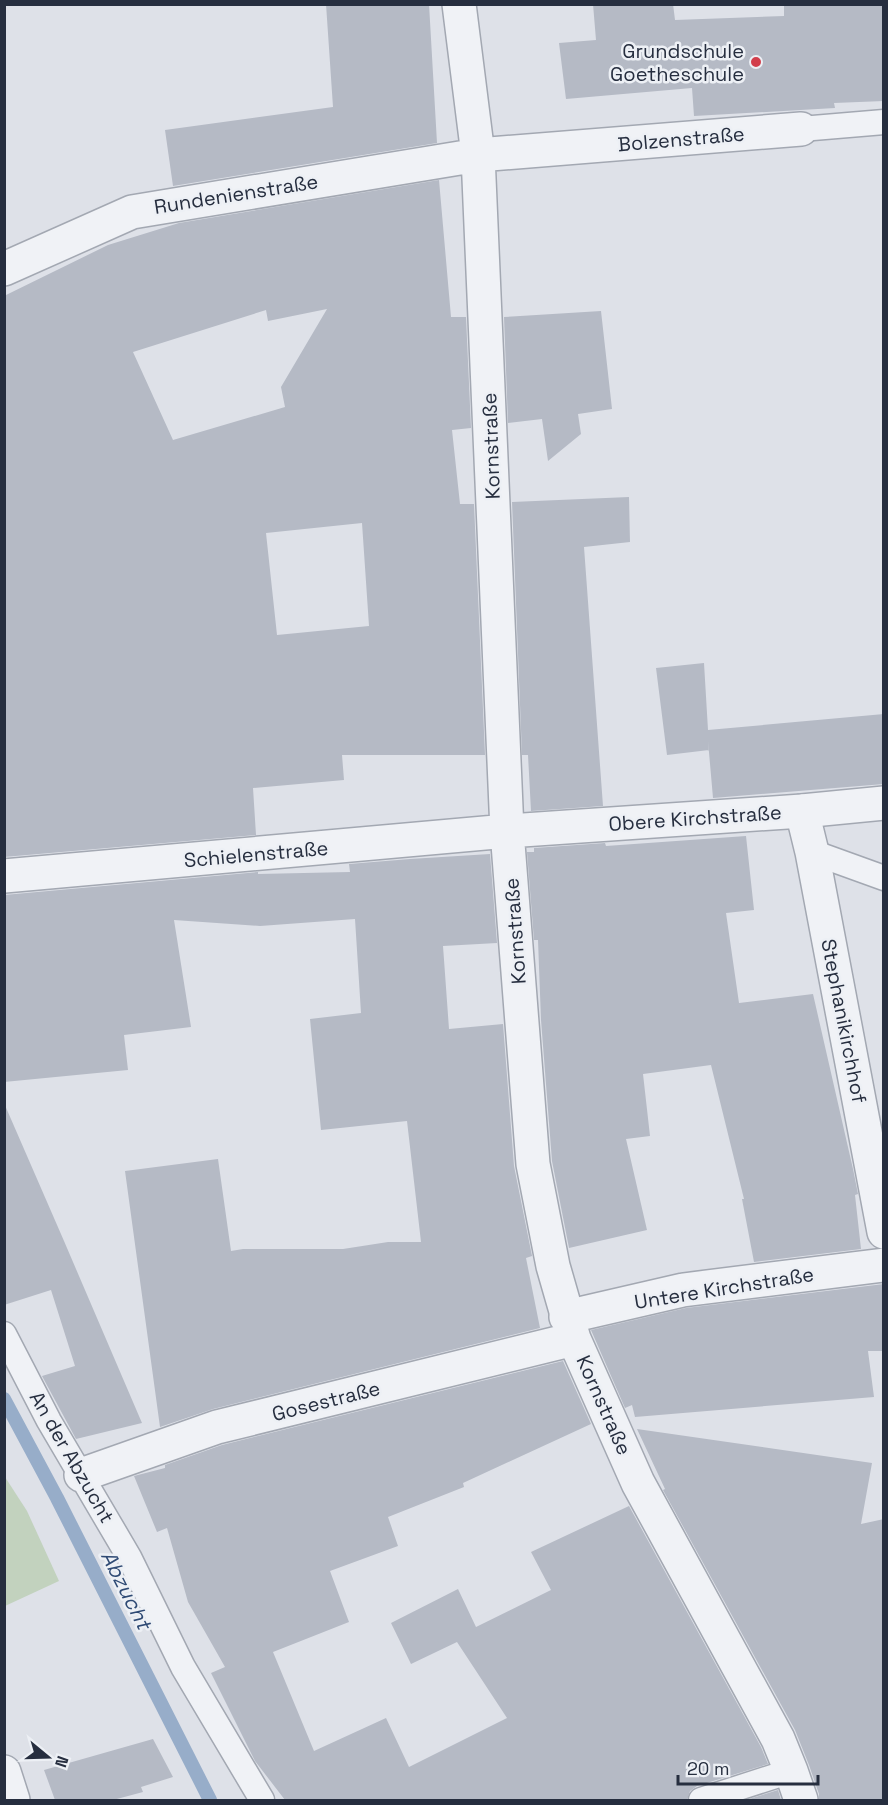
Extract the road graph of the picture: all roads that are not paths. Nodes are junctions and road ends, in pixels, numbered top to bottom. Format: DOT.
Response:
graph roads {
  1 [pos="459,4"];
  2 [pos="884,122"];
  3 [pos="801,129"];
  4 [pos="478,155"];
  5 [pos="4,269"];
  6 [pos="884,803"];
  7 [pos="802,811"];
  8 [pos="507,831"];
  9 [pos="812,852"];
  10 [pos="4,876"];
  11 [pos="884,878"];
  12 [pos="884,1232"];
  13 [pos="884,1265"];
  14 [pos="570,1328"];
  15 [pos="4,1334"];
  16 [pos="81,1475"];
  17 [pos="4,1772"];
  18 [pos="796,1786"];
  19 [pos="13,1800"];
  20 [pos="262,1800"];
  21 [pos="701,1800"];
  1 -- 4 [label="street, Kornstraße"];
  2 -- 3 [label="lane, Bolzenstraße"];
  3 -- 4 [label="street, Bolzenstraße"];
  4 -- 5 [label="street, Rundenienstraße"];
  4 -- 8 [label="street, Kornstraße"];
  6 -- 7 [label="street, Obere Kirchstraße"];
  7 -- 8 [label="street, Obere Kirchstraße"];
  7 -- 9 [label="street, Stephanikirchhof"];
  8 -- 10 [label="street, Schielenstraße"];
  8 -- 14 [label="street, Kornstraße"];
  9 -- 11 [label="lane"];
  9 -- 12 [label="street, Stephanikirchhof"];
  13 -- 14 [label="street, Untere Kirchstraße"];
  14 -- 16 [label="street, Gosestraße"];
  14 -- 18 [label="street, Kornstraße"];
  15 -- 16 [label="lane, An der Abzucht"];
  16 -- 20 [label="lane, An der Abzucht"];
  17 -- 19 [label="street"];
  18 -- 21 [label="lane"];
}
